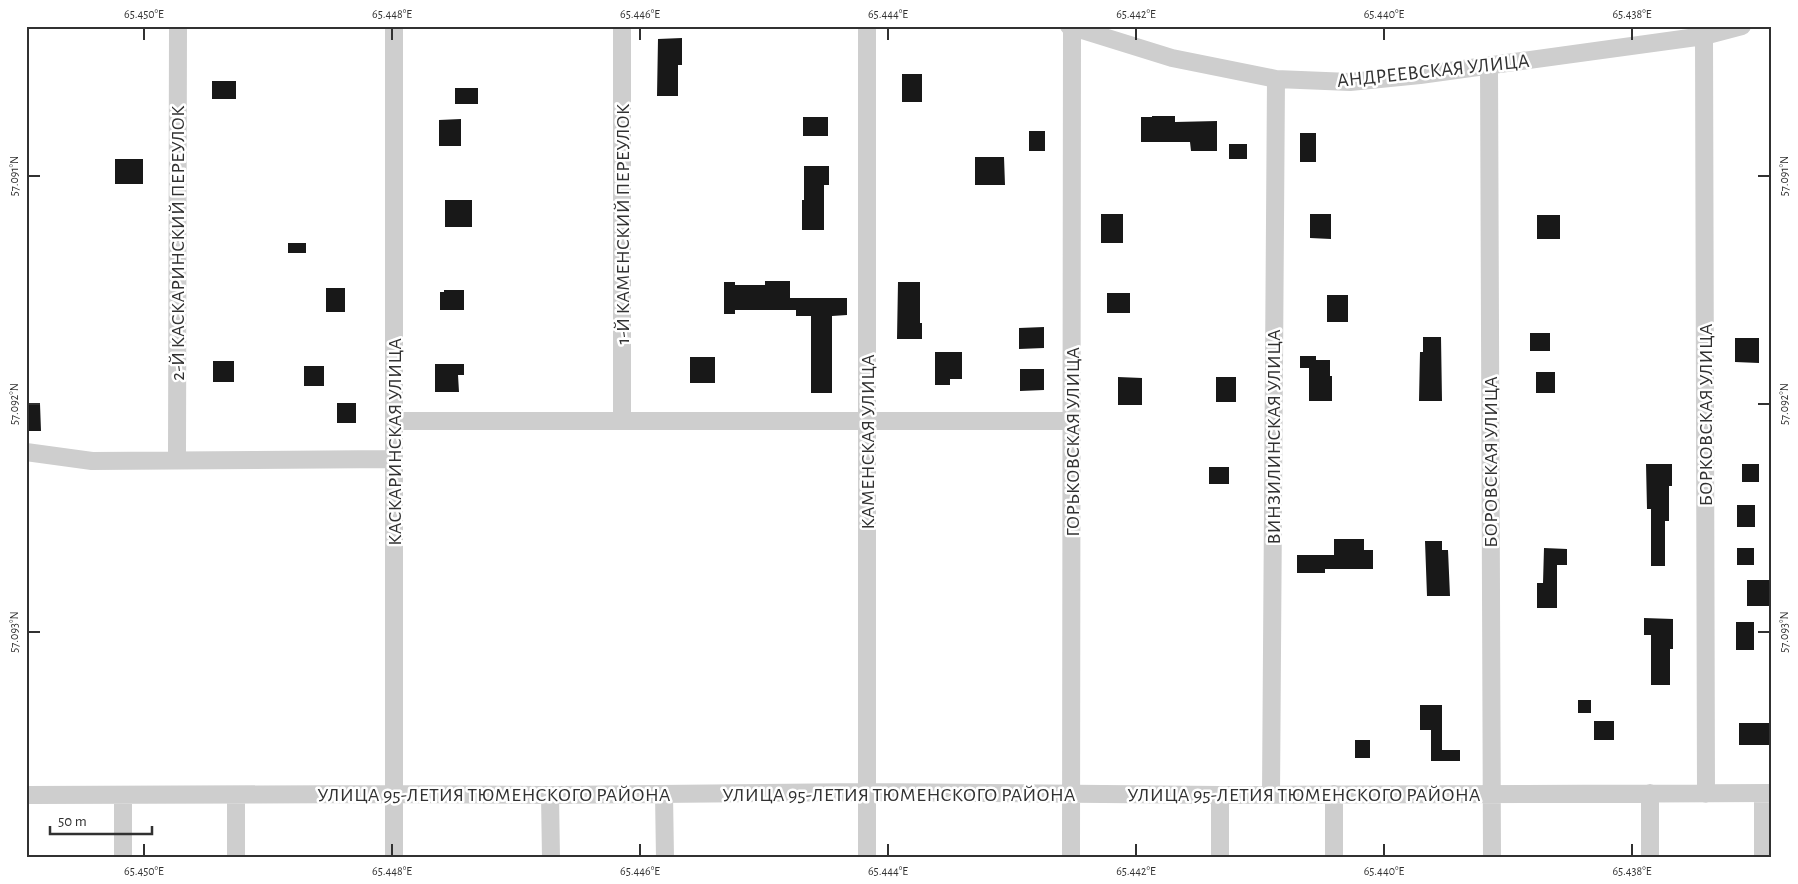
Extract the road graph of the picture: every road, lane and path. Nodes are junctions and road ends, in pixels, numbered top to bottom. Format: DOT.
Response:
graph roads {
  1 [pos="178,26"];
  2 [pos="394,26"];
  3 [pos="622,26"];
  4 [pos="867,26"];
  5 [pos="1742,26"];
  6 [pos="1071,27"];
  7 [pos="1704,36"];
  8 [pos="1489,66"];
  9 [pos="1276,79"];
  10 [pos="394,421"];
  11 [pos="622,421"];
  12 [pos="867,421"];
  13 [pos="1072,421"];
  14 [pos="26,452"];
  15 [pos="394,459"];
  16 [pos="177,460"];
  17 [pos="867,792"];
  18 [pos="1650,793"];
  19 [pos="1767,793"];
  20 [pos="394,794"];
  21 [pos="664,794"];
  22 [pos="1071,794"];
  23 [pos="1220,794"];
  24 [pos="1271,794"];
  25 [pos="1334,794"];
  26 [pos="1492,794"];
  27 [pos="1706,794"];
  28 [pos="26,795"];
  29 [pos="123,795"];
  30 [pos="236,795"];
  31 [pos="550,795"];
  32 [pos="122,858"];
  33 [pos="236,858"];
  34 [pos="394,858"];
  35 [pos="551,858"];
  36 [pos="665,858"];
  37 [pos="867,858"];
  38 [pos="1071,858"];
  39 [pos="1220,858"];
  40 [pos="1334,858"];
  41 [pos="1492,858"];
  42 [pos="1650,858"];
  43 [pos="1763,858"];
  1 -- 16 [label="street, 2-Й КАСКАРИНСКИЙ ПЕРЕУЛОК"];
  2 -- 10 [label="street, КАСКАРИНСКАЯ УЛИЦА"];
  3 -- 11 [label="street, 1-Й КАМЕНСКИЙ ПЕРЕУЛОК"];
  4 -- 12 [label="street, КАМЕНСКАЯ УЛИЦА"];
  5 -- 7 [label="street, АНДРЕЕВСКАЯ УЛИЦА"];
  6 -- 9 [label="street, АНДРЕЕВСКАЯ УЛИЦА"];
  6 -- 13 [label="street, ГОРЬКОВСКАЯ УЛИЦА"];
  7 -- 8 [label="street, АНДРЕЕВСКАЯ УЛИЦА"];
  7 -- 27 [label="street, БОРКОВСКАЯ УЛИЦА"];
  8 -- 9 [label="street, АНДРЕЕВСКАЯ УЛИЦА"];
  8 -- 26 [label="street, БОРОВСКАЯ УЛИЦА"];
  9 -- 24 [label="street, ВИНЗИЛИНСКАЯ УЛИЦА"];
  10 -- 11 [label="street"];
  10 -- 15 [label="street, КАСКАРИНСКАЯ УЛИЦА"];
  11 -- 12 [label="street"];
  12 -- 13 [label="street"];
  12 -- 17 [label="street, КАМЕНСКАЯ УЛИЦА"];
  13 -- 22 [label="street, ГОРЬКОВСКАЯ УЛИЦА"];
  14 -- 16 [label="street"];
  15 -- 16 [label="street"];
  15 -- 20 [label="street, КАСКАРИНСКАЯ УЛИЦА"];
  17 -- 21 [label="street, УЛИЦА 95-ЛЕТИЯ ТЮМЕНСКОГО РАЙОНА"];
  17 -- 22 [label="street, УЛИЦА 95-ЛЕТИЯ ТЮМЕНСКОГО РАЙОНА"];
  17 -- 37 [label="street, КАМЕНСКАЯ УЛИЦА"];
  18 -- 26 [label="street, УЛИЦА 95-ЛЕТИЯ ТЮМЕНСКОГО РАЙОНА"];
  18 -- 27 [label="street, УЛИЦА 95-ЛЕТИЯ ТЮМЕНСКОГО РАЙОНА"];
  18 -- 42 [label="street"];
  19 -- 27 [label="street, УЛИЦА 95-ЛЕТИЯ ТЮМЕНСКОГО РАЙОНА"];
  19 -- 43 [label="street"];
  20 -- 30 [label="street, УЛИЦА 95-ЛЕТИЯ ТЮМЕНСКОГО РАЙОНА"];
  20 -- 31 [label="street, УЛИЦА 95-ЛЕТИЯ ТЮМЕНСКОГО РАЙОНА"];
  20 -- 34 [label="street, КАСКАРИНСКАЯ УЛИЦА"];
  21 -- 31 [label="street, УЛИЦА 95-ЛЕТИЯ ТЮМЕНСКОГО РАЙОНА"];
  21 -- 36 [label="street"];
  22 -- 23 [label="street, УЛИЦА 95-ЛЕТИЯ ТЮМЕНСКОГО РАЙОНА"];
  22 -- 38 [label="street, ГОРЬКОВСКАЯ УЛИЦА"];
  23 -- 24 [label="street, УЛИЦА 95-ЛЕТИЯ ТЮМЕНСКОГО РАЙОНА"];
  23 -- 39 [label="street"];
  24 -- 25 [label="street, УЛИЦА 95-ЛЕТИЯ ТЮМЕНСКОГО РАЙОНА"];
  25 -- 26 [label="street, УЛИЦА 95-ЛЕТИЯ ТЮМЕНСКОГО РАЙОНА"];
  25 -- 40 [label="street"];
  26 -- 41 [label="street, БОРОВСКАЯ УЛИЦА"];
  28 -- 29 [label="street, УЛИЦА 95-ЛЕТИЯ ТЮМЕНСКОГО РАЙОНА"];
  29 -- 30 [label="street, УЛИЦА 95-ЛЕТИЯ ТЮМЕНСКОГО РАЙОНА"];
  29 -- 32 [label="street"];
  30 -- 33 [label="street"];
  31 -- 35 [label="street"];
}
